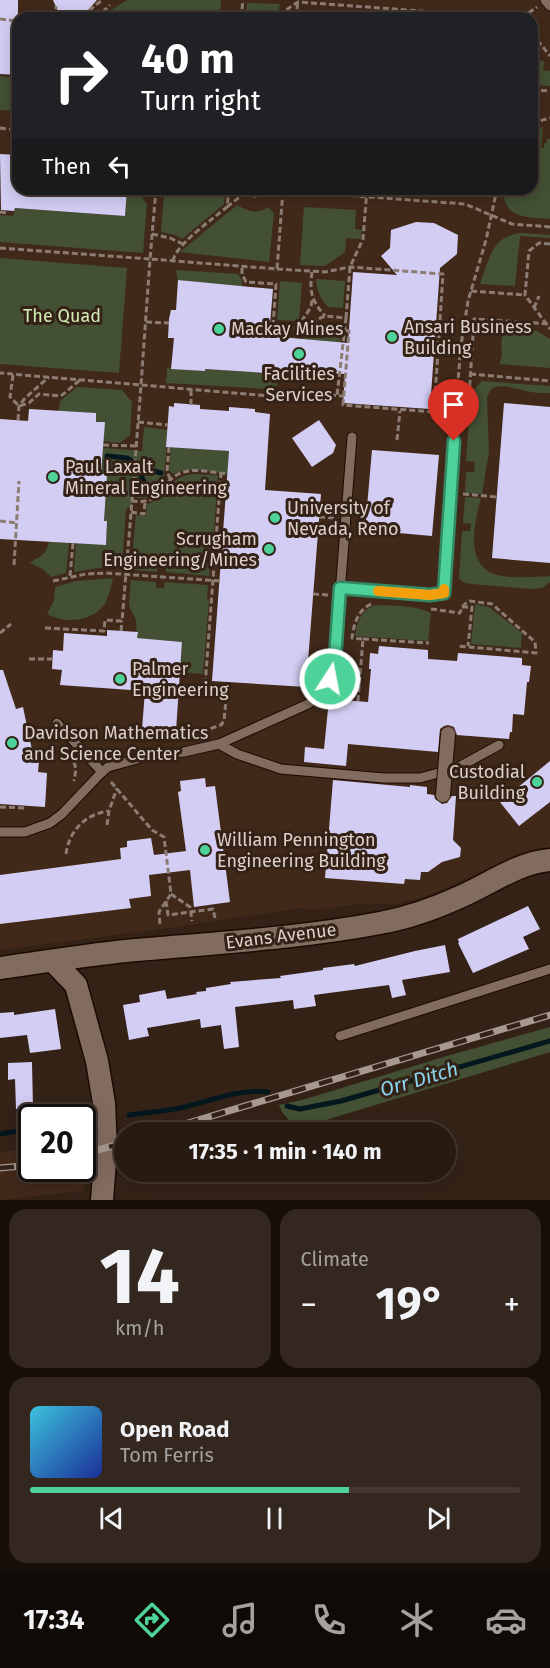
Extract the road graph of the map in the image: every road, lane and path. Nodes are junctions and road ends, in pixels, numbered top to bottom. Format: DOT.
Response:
graph roads {
  1 [pos="102,0"];
  2 [pos="298,1"];
  3 [pos="542,3"];
  4 [pos="110,5"];
  5 [pos="56,6"];
  6 [pos="550,6"];
  7 [pos="55,12"];
  8 [pos="89,12"];
  9 [pos="102,12"];
  10 [pos="285,12"];
  11 [pos="430,12"];
  12 [pos="529,12"];
  13 [pos="538,41"];
  14 [pos="550,56"];
  15 [pos="156,195"];
  16 [pos="228,195"];
  17 [pos="241,195"];
  18 [pos="283,195"];
  19 [pos="342,195"];
  20 [pos="496,195"];
  21 [pos="366,197"];
  22 [pos="227,207"];
  23 [pos="0,212"];
  24 [pos="7,213"];
  25 [pos="491,215"];
  26 [pos="550,227"];
  27 [pos="152,234"];
  28 [pos="183,244"];
  29 [pos="550,244"];
  30 [pos="0,248"];
  31 [pos="150,259"];
  32 [pos="173,261"];
  33 [pos="242,267"];
  34 [pos="350,267"];
  35 [pos="277,269"];
  36 [pos="312,271"];
  37 [pos="471,291"];
  38 [pos="525,295"];
  39 [pos="539,296"];
  40 [pos="312,298"];
  41 [pos="534,308"];
  42 [pos="326,316"];
  43 [pos="346,318"];
  44 [pos="474,319"];
  45 [pos="146,322"];
  46 [pos="169,323"];
  47 [pos="545,324"];
  48 [pos="550,324"];
  49 [pos="297,328"];
  50 [pos="550,329"];
  51 [pos="344,330"];
  52 [pos="296,338"];
  53 [pos="437,343"];
  54 [pos="461,345"];
  55 [pos="0,373"];
  56 [pos="13,374"];
  57 [pos="470,374"];
  58 [pos="49,377"];
  59 [pos="80,380"];
  60 [pos="550,381"];
  61 [pos="141,385"];
  62 [pos="337,388"];
  63 [pos="344,389"];
  64 [pos="191,390"];
  65 [pos="457,394"];
  66 [pos="337,396"];
  67 [pos="344,396"];
  68 [pos="442,397"];
  69 [pos="190,405"];
  70 [pos="19,406"];
  71 [pos="400,411"];
  72 [pos="456,417"];
  73 [pos="18,420"];
  74 [pos="138,422"];
  75 [pos="168,425"];
  76 [pos="352,437"];
  77 [pos="397,440"];
  78 [pos="103,445"];
  79 [pos="137,446"];
  80 [pos="169,447"];
  81 [pos="221,473"];
  82 [pos="228,474"];
  83 [pos="170,479"];
  84 [pos="19,481"];
  85 [pos="132,501"];
  86 [pos="145,501"];
  87 [pos="131,512"];
  88 [pos="0,521"];
  89 [pos="17,523"];
  90 [pos="73,543"];
  91 [pos="14,565"];
  92 [pos="126,574"];
  93 [pos="70,576"];
  94 [pos="53,581"];
  95 [pos="214,581"];
  96 [pos="220,581"];
  97 [pos="340,588"];
  98 [pos="379,603"];
  99 [pos="421,606"];
  100 [pos="462,606"];
  101 [pos="122,621"];
  102 [pos="11,624"];
  103 [pos="45,628"];
  104 [pos="121,631"];
  105 [pos="0,633"];
  106 [pos="363,639"];
  107 [pos="429,643"];
  108 [pos="458,646"];
  109 [pos="468,647"];
  110 [pos="29,659"];
  111 [pos="53,659"];
  112 [pos="227,682"];
  113 [pos="226,689"];
  114 [pos="358,701"];
  115 [pos="57,723"];
  116 [pos="448,734"];
  117 [pos="185,737"];
  118 [pos="219,744"];
  119 [pos="499,746"];
  120 [pos="72,759"];
  121 [pos="102,772"];
  122 [pos="71,785"];
  123 [pos="117,788"];
  124 [pos="443,795"];
  125 [pos="25,806"];
  126 [pos="0,807"];
  127 [pos="109,811"];
  128 [pos="107,825"];
  129 [pos="0,832"];
  130 [pos="66,854"];
  131 [pos="550,860"];
  132 [pos="171,894"];
  133 [pos="166,901"];
  134 [pos="191,912"];
  135 [pos="215,918"];
  136 [pos="192,921"];
  137 [pos="160,925"];
  138 [pos="53,961"];
  139 [pos="0,968"];
  140 [pos="550,969"];
  141 [pos="340,1036"];
  142 [pos="102,1200"];
  1 -- 8 [label="path"];
  2 -- 10 [label="path"];
  2 -- 11 [label="path"];
  3 -- 6 [label="lane"];
  3 -- 12 [label="path"];
  4 -- 9 [label="path"];
  5 -- 7 [label="path"];
  13 -- 14 [label="path"];
  15 -- 27 [label="path"];
  16 -- 22 [label="path"];
  17 -- 22 [label="path"];
  18 -- 35 [label="path"];
  19 -- 21 [label="path"];
  20 -- 25 [label="path"];
  21 -- 25 [label="path"];
  21 -- 34 [label="path"];
  22 -- 28 [label="path"];
  23 -- 24 [label="path"];
  25 -- 26 [label="path"];
  25 -- 37 [label="path"];
  27 -- 28 [label="path"];
  27 -- 31 [label="path"];
  28 -- 32 [label="path"];
  29 -- 38 [label="path"];
  30 -- 31 [label="path"];
  31 -- 32 [label="path"];
  31 -- 45 [label="path"];
  32 -- 33 [label="path"];
  33 -- 35 [label="path"];
  33 -- 49 [label="path"];
  34 -- 36 [label="path"];
  34 -- 43 [label="path"];
  34 -- 53 [label="path"];
  35 -- 36 [label="path"];
  36 -- 40 [label="path"];
  37 -- 38 [label="path"];
  37 -- 54 [label="path"];
  38 -- 41 [label="path"];
  39 -- 41 [label="path"];
  40 -- 42 [label="path"];
  40 -- 49 [label="path"];
  41 -- 47 [label="path"];
  42 -- 43 [label="path"];
  42 -- 49 [label="path"];
  43 -- 51 [label="path"];
  44 -- 47 [label="path"];
  45 -- 46 [label="path"];
  45 -- 61 [label="path"];
  47 -- 48 [label="path"];
  47 -- 50 [label="path"];
  49 -- 52 [label="path"];
  51 -- 62 [label="path"];
  51 -- 63 [label="path"];
  53 -- 54 [label="path"];
  53 -- 67 [label="path"];
  54 -- 65 [label="path"];
  55 -- 56 [label="path"];
  56 -- 58 [label="path"];
  56 -- 70 [label="path"];
  57 -- 60 [label="path"];
  58 -- 59 [label="path"];
  58 -- 70 [label="path"];
  59 -- 61 [label="path"];
  59 -- 70 [label="path"];
  61 -- 64 [label="path"];
  61 -- 74 [label="path"];
  62 -- 63 [label="path"];
  62 -- 66 [label="path"];
  63 -- 67 [label="path"];
  64 -- 66 [label="path"];
  64 -- 69 [label="path"];
  65 -- 68 [label="path"];
  65 -- 72 [label="path"];
  66 -- 67 [label="path"];
  70 -- 73 [label="path"];
  71 -- 77 [label="path"];
  72 -- 97 [label="lane"];
  74 -- 75 [label="path"];
  74 -- 79 [label="path"];
  76 -- 97 [label="lane"];
  78 -- 79 [label="path"];
  79 -- 85 [label="path"];
  80 -- 83 [label="path"];
  81 -- 82 [label="path"];
  81 -- 83 [label="path"];
  81 -- 95 [label="path"];
  83 -- 86 [label="path"];
  84 -- 89 [label="path"];
  85 -- 86 [label="path"];
  85 -- 87 [label="path"];
  86 -- 87 [label="path"];
  87 -- 92 [label="path"];
  88 -- 89 [label="path"];
  89 -- 91 [label="path"];
  90 -- 93 [label="path"];
  92 -- 93 [label="path"];
  92 -- 95 [label="path"];
  92 -- 101 [label="path"];
  93 -- 94 [label="path"];
  95 -- 96 [label="path"];
  95 -- 113 [label="path"];
  97 -- 118 [label="lane"];
  98 -- 106 [label="path"];
  99 -- 100 [label="path"];
  100 -- 109 [label="path"];
  100 -- 109 [label="path"];
  101 -- 103 [label="path"];
  101 -- 104 [label="path"];
  102 -- 105 [label="path"];
  106 -- 107 [label="path"];
  106 -- 114 [label="path"];
  108 -- 109 [label="path"];
  110 -- 111 [label="path"];
  112 -- 113 [label="path"];
  113 -- 117 [label="path"];
  115 -- 121 [label="lane"];
  116 -- 124 [label="street, bridge"];
  118 -- 119 [label="lane"];
  118 -- 121 [label="lane"];
  120 -- 122 [label="path"];
  121 -- 123 [label="path"];
  121 -- 129 [label="lane"];
  123 -- 127 [label="path"];
  123 -- 132 [label="path"];
  125 -- 126 [label="path"];
  127 -- 128 [label="path"];
  127 -- 130 [label="path"];
  131 -- 138 [label="street, Evans Avenue"];
  132 -- 133 [label="path"];
  132 -- 134 [label="path"];
  133 -- 134 [label="path"];
  133 -- 137 [label="path"];
  134 -- 135 [label="path"];
  134 -- 136 [label="path"];
  138 -- 139 [label="street, Evans Avenue"];
  138 -- 142 [label="street"];
  140 -- 141 [label="lane"];
}
